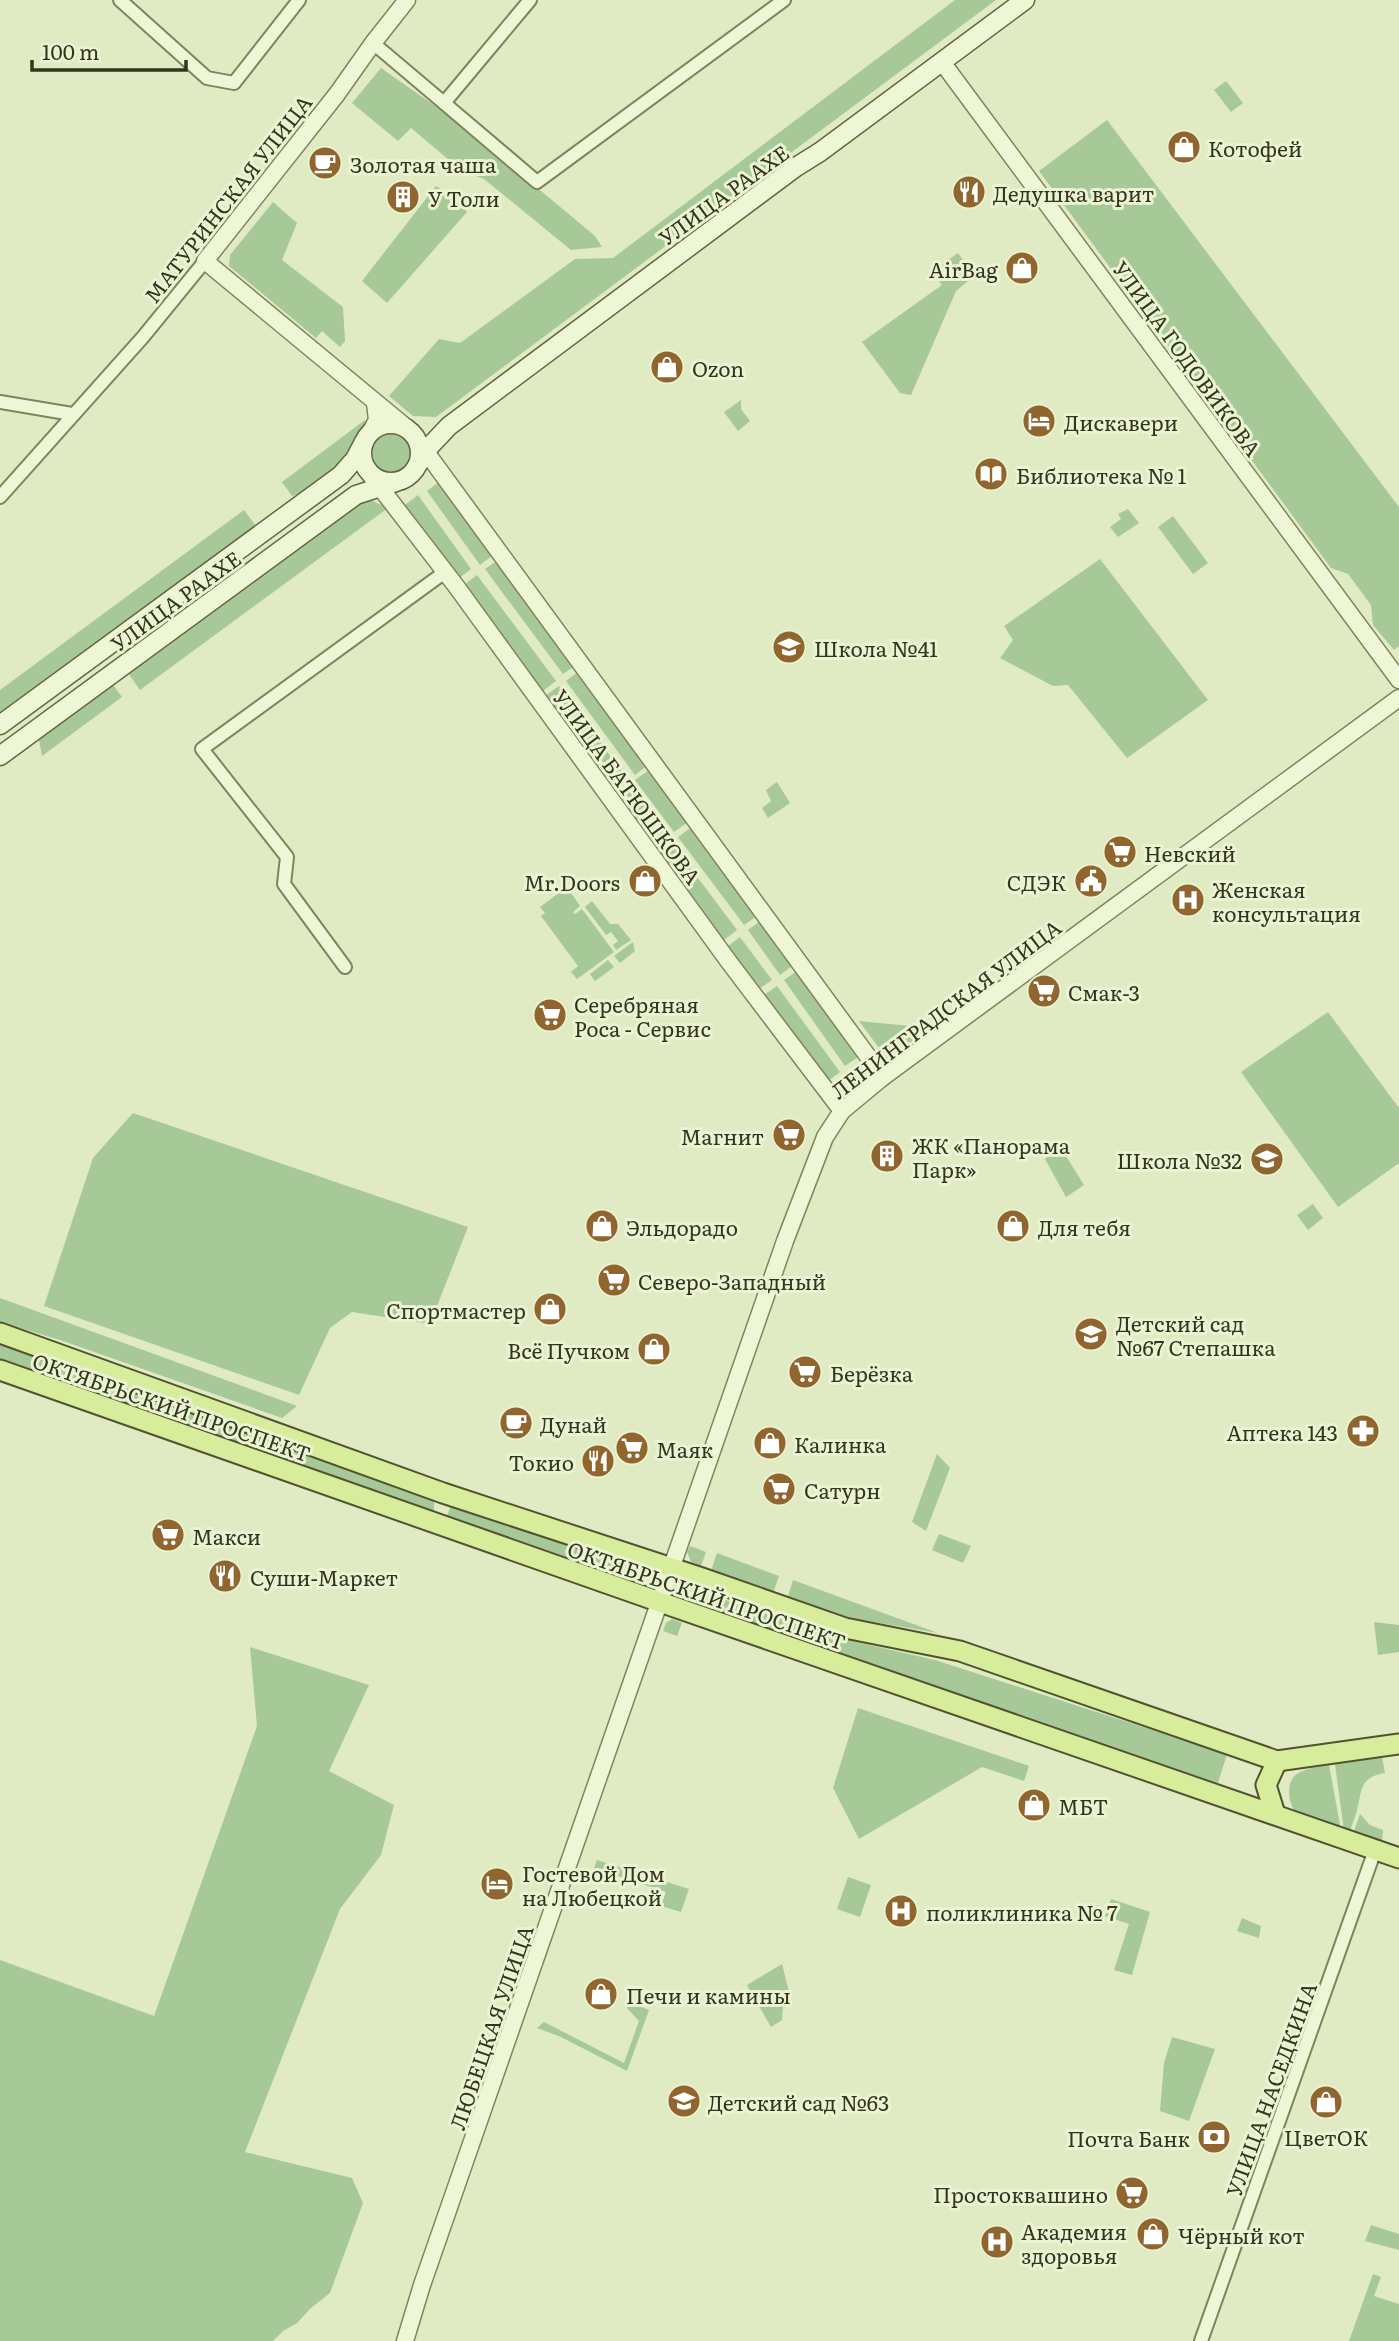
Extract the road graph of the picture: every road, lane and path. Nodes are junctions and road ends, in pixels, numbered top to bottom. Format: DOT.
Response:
graph roads {
  1 [pos="299,0"];
  2 [pos="407,0"];
  3 [pos="530,0"];
  4 [pos="784,0"];
  5 [pos="1025,0"];
  6 [pos="128,3"];
  7 [pos="373,43"];
  8 [pos="942,62"];
  9 [pos="444,103"];
  10 [pos="205,261"];
  11 [pos="0,402"];
  12 [pos="375,403"];
  13 [pos="72,414"];
  14 [pos="449,426"];
  15 [pos="367,438"];
  16 [pos="417,446"];
  17 [pos="382,481"];
  18 [pos="0,497"];
  19 [pos="445,572"];
  20 [pos="1399,680"];
  21 [pos="1399,698"];
  22 [pos="0,725"];
  23 [pos="0,756"];
  24 [pos="345,967"];
  25 [pos="883,1077"];
  26 [pos="842,1111"];
  27 [pos="0,1333"];
  28 [pos="0,1370"];
  29 [pos="443,1493"];
  30 [pos="431,1521"];
  31 [pos="672,1568"];
  32 [pos="660,1602"];
  33 [pos="1399,1744"];
  34 [pos="1277,1761"];
  35 [pos="1275,1814"];
  36 [pos="1375,1850"];
  37 [pos="1399,1858"];
  38 [pos="405,2341"];
  39 [pos="1201,2341"];
  1 -- 6 [label="street"];
  2 -- 7 [label="street, МАТУРИНСКАЯ УЛИЦА"];
  3 -- 9 [label="street"];
  4 -- 9 [label="street"];
  5 -- 8 [label="main road, УЛИЦА РААХЕ"];
  7 -- 9 [label="street"];
  7 -- 10 [label="street, МАТУРИНСКАЯ УЛИЦА"];
  8 -- 14 [label="main road, УЛИЦА РААХЕ"];
  8 -- 20 [label="street, УЛИЦА ГОДОВИКОВА"];
  10 -- 12 [label="street, УЛИЦА БАТЮШКОВА"];
  10 -- 13 [label="street, МАТУРИНСКАЯ УЛИЦА"];
  11 -- 13 [label="street"];
  12 -- 15 [label="street"];
  12 -- 16 [label="street, УЛИЦА БАТЮШКОВА"];
  13 -- 18 [label="street, МАТУРИНСКАЯ УЛИЦА"];
  14 -- 16 [label="main road, УЛИЦА РААХЕ"];
  14 -- 16 [label="main road"];
  15 -- 16 [label="main road"];
  15 -- 17 [label="main road"];
  15 -- 22 [label="main road, УЛИЦА РААХЕ"];
  16 -- 17 [label="main road, УЛИЦА РААХЕ"];
  16 -- 25 [label="street, УЛИЦА БАТЮШКОВА"];
  17 -- 19 [label="street, УЛИЦА БАТЮШКОВА"];
  17 -- 23 [label="main road, УЛИЦА РААХЕ"];
  19 -- 24 [label="street"];
  19 -- 26 [label="street, УЛИЦА БАТЮШКОВА"];
  21 -- 25 [label="street, ЛЕНИНГРАДСКАЯ УЛИЦА"];
  25 -- 26 [label="street, ЛЕНИНГРАДСКАЯ УЛИЦА"];
  26 -- 31 [label="street, ЛЕНИНГРАДСКАЯ УЛИЦА"];
  27 -- 29 [label="main road, ОКТЯБРЬСКИЙ ПРОСПЕКТ"];
  28 -- 30 [label="main road, ОКТЯБРЬСКИЙ ПРОСПЕКТ"];
  29 -- 30 [label="main road"];
  29 -- 31 [label="main road, ОКТЯБРЬСКИЙ ПРОСПЕКТ"];
  30 -- 32 [label="main road, ОКТЯБРЬСКИЙ ПРОСПЕКТ"];
  31 -- 32 [label="street, ЛЮБЕЦКАЯ УЛИЦА"];
  31 -- 34 [label="main road, ОКТЯБРЬСКИЙ ПРОСПЕКТ"];
  32 -- 35 [label="main road, ОКТЯБРЬСКИЙ ПРОСПЕКТ"];
  32 -- 38 [label="street, ЛЮБЕЦКАЯ УЛИЦА"];
  33 -- 34 [label="main road, ОКТЯБРЬСКИЙ ПРОСПЕКТ"];
  34 -- 35 [label="main road"];
  35 -- 36 [label="main road, ОКТЯБРЬСКИЙ ПРОСПЕКТ"];
  36 -- 37 [label="main road, ОКТЯБРЬСКИЙ ПРОСПЕКТ"];
  36 -- 39 [label="street, УЛИЦА НАСЕДКИНА"];
}
